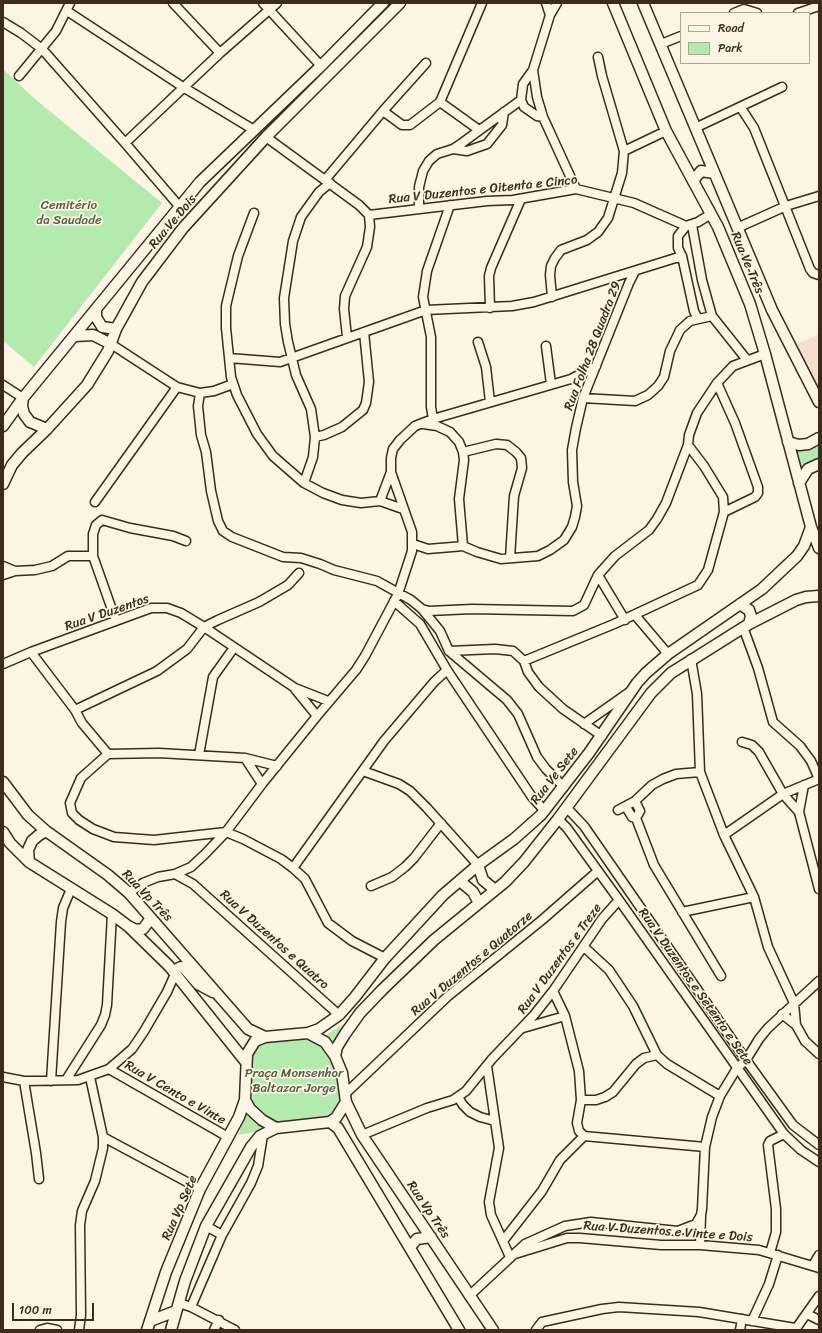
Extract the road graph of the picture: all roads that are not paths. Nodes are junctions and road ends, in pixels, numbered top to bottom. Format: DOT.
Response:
graph roads {
  1 [pos="173,3"];
  2 [pos="263,3"];
  3 [pos="277,3"];
  4 [pos="384,3"];
  5 [pos="400,3"];
  6 [pos="482,3"];
  7 [pos="546,3"];
  8 [pos="557,3"];
  9 [pos="613,3"];
  10 [pos="643,3"];
  11 [pos="819,6"];
  12 [pos="69,7"];
  13 [pos="269,10"];
  14 [pos="736,12"];
  15 [pos="754,12"];
  16 [pos="801,12"];
  17 [pos="550,15"];
  18 [pos="3,22"];
  19 [pos="680,36"];
  20 [pos="661,44"];
  21 [pos="42,49"];
  22 [pos="220,52"];
  23 [pos="598,57"];
  24 [pos="426,63"];
  25 [pos="321,66"];
  26 [pos="533,70"];
  27 [pos="19,76"];
  28 [pos="184,87"];
  29 [pos="782,87"];
  30 [pos="522,100"];
  31 [pos="440,102"];
  32 [pos="741,108"];
  33 [pos="383,111"];
  34 [pos="504,112"];
  35 [pos="544,117"];
  36 [pos="695,128"];
  37 [pos="254,130"];
  38 [pos="479,130"];
  39 [pos="666,131"];
  40 [pos="266,137"];
  41 [pos="125,143"];
  42 [pos="453,149"];
  43 [pos="624,151"];
  44 [pos="714,173"];
  45 [pos="327,181"];
  46 [pos="693,181"];
  47 [pos="576,189"];
  48 [pos="819,196"];
  49 [pos="615,198"];
  50 [pos="521,199"];
  51 [pos="450,205"];
  52 [pos="179,206"];
  53 [pos="786,206"];
  54 [pos="419,209"];
  55 [pos="254,213"];
  56 [pos="711,214"];
  57 [pos="369,215"];
  58 [pos="689,225"];
  59 [pos="736,228"];
  60 [pos="682,256"];
  61 [pos="635,271"];
  62 [pos="819,275"];
  63 [pos="552,296"];
  64 [pos="490,308"];
  65 [pos="96,310"];
  66 [pos="426,310"];
  67 [pos="712,316"];
  68 [pos="694,320"];
  69 [pos="116,329"];
  70 [pos="364,332"];
  71 [pos="75,336"];
  72 [pos="347,337"];
  73 [pos="478,342"];
  74 [pos="111,344"];
  75 [pos="546,346"];
  76 [pos="765,354"];
  77 [pos="229,358"];
  78 [pos="292,358"];
  79 [pos="747,360"];
  80 [pos="596,366"];
  81 [pos="717,383"];
  82 [pos="233,384"];
  83 [pos="551,384"];
  84 [pos="3,385"];
  85 [pos="177,387"];
  86 [pos="200,393"];
  87 [pos="23,398"];
  88 [pos="583,398"];
  89 [pos="490,402"];
  90 [pos="819,402"];
  91 [pos="433,419"];
  92 [pos="423,424"];
  93 [pos="3,426"];
  94 [pos="47,430"];
  95 [pos="315,437"];
  96 [pos="819,438"];
  97 [pos="788,442"];
  98 [pos="688,445"];
  99 [pos="463,452"];
  100 [pos="819,464"];
  101 [pos="391,472"];
  102 [pos="304,483"];
  103 [pos="799,483"];
  104 [pos="3,484"];
  105 [pos="380,501"];
  106 [pos="95,502"];
  107 [pos="404,509"];
  108 [pos="724,512"];
  109 [pos="811,527"];
  110 [pos="186,542"];
  111 [pos="413,544"];
  112 [pos="466,548"];
  113 [pos="819,548"];
  114 [pos="93,556"];
  115 [pos="510,558"];
  116 [pos="3,566"];
  117 [pos="15,571"];
  118 [pos="299,573"];
  119 [pos="3,575"];
  120 [pos="598,575"];
  121 [pos="819,596"];
  122 [pos="396,597"];
  123 [pos="740,604"];
  124 [pos="422,609"];
  125 [pos="635,615"];
  126 [pos="625,620"];
  127 [pos="116,621"];
  128 [pos="746,626"];
  129 [pos="204,628"];
  130 [pos="233,648"];
  131 [pos="449,651"];
  132 [pos="30,652"];
  133 [pos="668,654"];
  134 [pos="691,659"];
  135 [pos="524,661"];
  136 [pos="3,664"];
  137 [pos="447,670"];
  138 [pos="635,686"];
  139 [pos="295,688"];
  140 [pos="651,693"];
  141 [pos="328,702"];
  142 [pos="75,710"];
  143 [pos="317,716"];
  144 [pos="584,724"];
  145 [pos="602,736"];
  146 [pos="742,742"];
  147 [pos="108,754"];
  148 [pos="199,754"];
  149 [pos="245,758"];
  150 [pos="277,766"];
  151 [pos="362,771"];
  152 [pos="700,772"];
  153 [pos="819,779"];
  154 [pos="3,782"];
  155 [pos="262,784"];
  156 [pos="804,785"];
  157 [pos="564,787"];
  158 [pos="783,794"];
  159 [pos="635,801"];
  160 [pos="626,807"];
  161 [pos="567,808"];
  162 [pos="618,810"];
  163 [pos="545,811"];
  164 [pos="799,812"];
  165 [pos="636,818"];
  166 [pos="558,819"];
  167 [pos="441,823"];
  168 [pos="46,831"];
  169 [pos="3,832"];
  170 [pos="226,832"];
  171 [pos="724,834"];
  172 [pos="29,862"];
  173 [pos="478,865"];
  174 [pos="191,867"];
  175 [pos="293,868"];
  176 [pos="598,871"];
  177 [pos="175,874"];
  178 [pos="460,881"];
  179 [pos="192,884"];
  180 [pos="371,886"];
  181 [pos="71,889"];
  182 [pos="819,889"];
  183 [pos="495,890"];
  184 [pos="129,893"];
  185 [pos="754,897"];
  186 [pos="620,900"];
  187 [pos="480,903"];
  188 [pos="682,912"];
  189 [pos="112,914"];
  190 [pos="151,918"];
  191 [pos="128,926"];
  192 [pos="584,947"];
  193 [pos="385,958"];
  194 [pos="174,973"];
  195 [pos="721,976"];
  196 [pos="370,978"];
  197 [pos="819,981"];
  198 [pos="186,988"];
  199 [pos="382,990"];
  200 [pos="553,991"];
  201 [pos="167,992"];
  202 [pos="218,995"];
  203 [pos="794,1003"];
  204 [pos="782,1014"];
  205 [pos="339,1015"];
  206 [pos="565,1016"];
  207 [pos="796,1025"];
  208 [pos="523,1028"];
  209 [pos="308,1033"];
  210 [pos="265,1036"];
  211 [pos="819,1054"];
  212 [pos="657,1055"];
  213 [pos="336,1056"];
  214 [pos="746,1060"];
  215 [pos="245,1061"];
  216 [pos="487,1066"];
  217 [pos="737,1068"];
  218 [pos="109,1069"];
  219 [pos="3,1077"];
  220 [pos="90,1077"];
  221 [pos="66,1080"];
  222 [pos="24,1081"];
  223 [pos="51,1081"];
  224 [pos="720,1096"];
  225 [pos="346,1098"];
  226 [pos="458,1098"];
  227 [pos="245,1100"];
  228 [pos="581,1100"];
  229 [pos="495,1121"];
  230 [pos="330,1122"];
  231 [pos="276,1128"];
  232 [pos="263,1134"];
  233 [pos="784,1134"];
  234 [pos="362,1135"];
  235 [pos="584,1136"];
  236 [pos="103,1137"];
  237 [pos="228,1137"];
  238 [pos="819,1146"];
  239 [pos="705,1147"];
  240 [pos="819,1162"];
  241 [pos="39,1179"];
  242 [pos="200,1189"];
  243 [pos="702,1215"];
  244 [pos="206,1226"];
  245 [pos="222,1235"];
  246 [pos="431,1237"];
  247 [pos="504,1241"];
  248 [pos="700,1245"];
  249 [pos="410,1248"];
  250 [pos="770,1253"];
  251 [pos="778,1255"];
  252 [pos="513,1256"];
  253 [pos="819,1256"];
  254 [pos="816,1266"];
  255 [pos="469,1296"];
  256 [pos="819,1296"];
  257 [pos="177,1307"];
  258 [pos="191,1307"];
  259 [pos="807,1314"];
  260 [pos="742,1319"];
  261 [pos="218,1320"];
  262 [pos="819,1320"];
  263 [pos="752,1321"];
  264 [pos="148,1326"];
  265 [pos="795,1329"];
  266 [pos="40,1330"];
  267 [pos="57,1330"];
  268 [pos="79,1330"];
  269 [pos="171,1330"];
  270 [pos="214,1330"];
  271 [pos="235,1330"];
  272 [pos="459,1330"];
  273 [pos="493,1330"];
  274 [pos="536,1330"];
  275 [pos="740,1330"];
  1 -- 22 [label="street"];
  2 -- 13 [label="street"];
  3 -- 13 [label="street"];
  4 -- 25 [label="main road, Rua Ve Dois"];
  5 -- 40 [label="main road, Rua Ve Dois"];
  6 -- 31 [label="street"];
  7 -- 17 [label="street"];
  8 -- 17 [label="street"];
  9 -- 39 [label="main road, Rua Ve Três"];
  10 -- 20 [label="main road, Rua Ve Três"];
  11 -- 16 [label="street"];
  12 -- 21 [label="street"];
  12 -- 28 [label="street"];
  13 -- 22 [label="street"];
  13 -- 25 [label="street"];
  14 -- 15 [label="street"];
  17 -- 26 [label="street"];
  18 -- 21 [label="street"];
  19 -- 20 [label="street"];
  20 -- 36 [label="main road, Rua Ve Três"];
  21 -- 27 [label="street"];
  21 -- 41 [label="street"];
  22 -- 28 [label="street"];
  23 -- 43 [label="street"];
  24 -- 33 [label="street"];
  25 -- 37 [label="main road, Rua Ve Dois"];
  26 -- 30 [label="street"];
  26 -- 35 [label="street"];
  28 -- 37 [label="street"];
  28 -- 41 [label="street"];
  29 -- 32 [label="street"];
  30 -- 34 [label="street"];
  30 -- 35 [label="street"];
  31 -- 33 [label="street"];
  31 -- 38 [label="street"];
  32 -- 36 [label="street"];
  32 -- 53 [label="street"];
  33 -- 45 [label="street"];
  34 -- 38 [label="street"];
  34 -- 42 [label="street"];
  35 -- 47 [label="street"];
  36 -- 44 [label="main road, Rua Ve Três"];
  37 -- 52 [label="main road, Rua Ve Dois"];
  38 -- 42 [label="street"];
  39 -- 43 [label="street"];
  39 -- 46 [label="main road, Rua Ve Três"];
  40 -- 45 [label="street"];
  40 -- 69 [label="main road, Rua Ve Dois"];
  41 -- 52 [label="street"];
  42 -- 54 [label="street"];
  43 -- 49 [label="street"];
  44 -- 46 [label="main road"];
  44 -- 59 [label="main road, Rua Ve Três"];
  45 -- 57 [label="street"];
  45 -- 78 [label="street"];
  46 -- 56 [label="main road, Rua Ve Três"];
  47 -- 49 [label="street, Rua V Duzentos e Oitenta e Cinco"];
  47 -- 50 [label="street, Rua V Duzentos e Oitenta e Cinco"];
  48 -- 53 [label="street"];
  49 -- 58 [label="street, Rua V Duzentos e Oitenta e Cinco"];
  49 -- 63 [label="street"];
  50 -- 51 [label="street, Rua V Duzentos e Oitenta e Cinco"];
  50 -- 64 [label="street"];
  51 -- 54 [label="street, Rua V Duzentos e Oitenta e Cinco"];
  51 -- 66 [label="street"];
  52 -- 65 [label="main road, Rua Ve Dois"];
  53 -- 59 [label="street"];
  53 -- 62 [label="street"];
  54 -- 57 [label="street, Rua V Duzentos e Oitenta e Cinco"];
  55 -- 77 [label="street"];
  56 -- 58 [label="street"];
  56 -- 76 [label="main road, Rua Ve Três"];
  57 -- 72 [label="street"];
  58 -- 60 [label="street"];
  58 -- 67 [label="street"];
  59 -- 90 [label="main road, Rua Ve Três"];
  60 -- 61 [label="street"];
  60 -- 68 [label="street"];
  61 -- 63 [label="street"];
  61 -- 80 [label="street, Rua Folha 28 Quadra 29"];
  63 -- 64 [label="street"];
  64 -- 66 [label="street"];
  65 -- 69 [label="main road"];
  65 -- 71 [label="main road, Rua Ve Dois"];
  66 -- 70 [label="street"];
  66 -- 91 [label="street"];
  67 -- 68 [label="street"];
  67 -- 79 [label="street"];
  68 -- 88 [label="street"];
  69 -- 74 [label="main road, Rua Ve Dois"];
  70 -- 72 [label="street"];
  70 -- 95 [label="street"];
  71 -- 74 [label="main road"];
  71 -- 87 [label="main road, Rua Ve Dois"];
  72 -- 78 [label="street"];
  73 -- 89 [label="street"];
  74 -- 85 [label="street"];
  74 -- 94 [label="main road, Rua Ve Dois"];
  75 -- 83 [label="street"];
  76 -- 79 [label="street"];
  76 -- 97 [label="main road, Rua Ve Três"];
  77 -- 78 [label="street"];
  77 -- 82 [label="street"];
  78 -- 95 [label="street"];
  79 -- 81 [label="street"];
  80 -- 83 [label="street"];
  80 -- 88 [label="street, Rua Folha 28 Quadra 29"];
  81 -- 98 [label="street"];
  81 -- 108 [label="street"];
  82 -- 86 [label="street"];
  82 -- 102 [label="street"];
  83 -- 89 [label="street"];
  84 -- 87 [label="street"];
  85 -- 86 [label="street"];
  85 -- 106 [label="street"];
  86 -- 122 [label="street"];
  87 -- 93 [label="main road, Rua Ve Dois"];
  87 -- 94 [label="main road"];
  88 -- 115 [label="street, Rua Folha 28 Quadra 29"];
  89 -- 91 [label="street"];
  91 -- 92 [label="street"];
  92 -- 99 [label="street"];
  92 -- 101 [label="street"];
  94 -- 104 [label="main road, Rua Ve Dois"];
  95 -- 102 [label="street"];
  96 -- 97 [label="main road"];
  97 -- 103 [label="main road, Rua Ve Três"];
  98 -- 108 [label="street"];
  98 -- 120 [label="street"];
  99 -- 112 [label="street"];
  99 -- 115 [label="street"];
  100 -- 103 [label="main road"];
  101 -- 105 [label="street"];
  101 -- 107 [label="street"];
  102 -- 105 [label="street"];
  103 -- 109 [label="main road, Rua Ve Três"];
  105 -- 107 [label="street"];
  107 -- 111 [label="street"];
  108 -- 125 [label="street"];
  109 -- 113 [label="main road, Rua Ve Três"];
  109 -- 123 [label="main road, Rua Ve Sete"];
  110 -- 114 [label="street"];
  111 -- 112 [label="street, Rua Folha 28 Quadra 29"];
  111 -- 122 [label="street"];
  112 -- 115 [label="street, Rua Folha 28 Quadra 29"];
  114 -- 117 [label="street"];
  114 -- 127 [label="street"];
  116 -- 117 [label="street"];
  117 -- 119 [label="street"];
  118 -- 129 [label="street"];
  120 -- 124 [label="street"];
  120 -- 126 [label="street"];
  121 -- 128 [label="main road, Rua Ve Sete"];
  122 -- 124 [label="street"];
  122 -- 137 [label="street"];
  122 -- 141 [label="street"];
  123 -- 128 [label="main road"];
  123 -- 133 [label="main road, Rua Ve Sete"];
  124 -- 131 [label="street"];
  125 -- 126 [label="street"];
  125 -- 133 [label="street"];
  126 -- 135 [label="street"];
  127 -- 129 [label="street, Rua V Duzentos"];
  127 -- 132 [label="street, Rua V Duzentos"];
  128 -- 134 [label="main road, Rua Ve Sete"];
  128 -- 153 [label="street"];
  129 -- 130 [label="street, Rua V Duzentos"];
  129 -- 142 [label="street"];
  130 -- 139 [label="street, Rua V Duzentos"];
  130 -- 148 [label="street"];
  131 -- 135 [label="street"];
  131 -- 157 [label="street"];
  132 -- 136 [label="street, Rua V Duzentos"];
  132 -- 142 [label="street"];
  133 -- 138 [label="main road, Rua Ve Sete"];
  134 -- 140 [label="main road, Rua Ve Sete"];
  134 -- 152 [label="street"];
  135 -- 144 [label="street"];
  137 -- 151 [label="street"];
  137 -- 163 [label="street"];
  138 -- 140 [label="main road"];
  138 -- 144 [label="street"];
  138 -- 145 [label="main road, Rua Ve Sete"];
  139 -- 141 [label="street, Rua V Duzentos"];
  139 -- 143 [label="street, Rua V Duzentos"];
  140 -- 161 [label="main road, Rua Ve Sete"];
  141 -- 143 [label="street"];
  142 -- 147 [label="street"];
  143 -- 150 [label="street"];
  144 -- 145 [label="street"];
  145 -- 157 [label="main road, Rua Ve Sete"];
  146 -- 158 [label="street"];
  147 -- 148 [label="street"];
  147 -- 170 [label="street"];
  148 -- 149 [label="street"];
  149 -- 150 [label="street"];
  149 -- 155 [label="street"];
  150 -- 155 [label="street"];
  151 -- 167 [label="street"];
  151 -- 175 [label="street"];
  152 -- 159 [label="street"];
  152 -- 171 [label="street"];
  153 -- 156 [label="street"];
  154 -- 168 [label="main road, Rua Vp Três"];
  155 -- 170 [label="street"];
  156 -- 158 [label="street"];
  156 -- 164 [label="street"];
  157 -- 163 [label="main road, Rua Ve Sete"];
  158 -- 164 [label="street"];
  158 -- 171 [label="street"];
  159 -- 160 [label="street"];
  159 -- 165 [label="street"];
  160 -- 162 [label="street"];
  160 -- 165 [label="street"];
  161 -- 166 [label="main road, Rua Ve Sete"];
  161 -- 214 [label="street"];
  163 -- 173 [label="main road, Rua Ve Sete"];
  164 -- 182 [label="street"];
  165 -- 188 [label="street"];
  166 -- 176 [label="street, Rua V Duzentos e Setenta e Sete"];
  166 -- 183 [label="main road, Rua Ve Sete"];
  167 -- 173 [label="street"];
  167 -- 180 [label="street"];
  168 -- 172 [label="main road"];
  168 -- 184 [label="main road, Rua Vp Três"];
  169 -- 172 [label="main road"];
  170 -- 174 [label="street"];
  170 -- 175 [label="street"];
  171 -- 185 [label="street"];
  172 -- 181 [label="main road"];
  173 -- 178 [label="main road, Rua Ve Sete"];
  173 -- 183 [label="main road"];
  174 -- 177 [label="street"];
  174 -- 179 [label="street"];
  175 -- 193 [label="street"];
  176 -- 186 [label="street, Rua V Duzentos e Setenta e Sete"];
  176 -- 225 [label="street, Rua V Duzentos e Quatorze"];
  177 -- 179 [label="street, Rua V Duzentos e Quatro"];
  177 -- 184 [label="street"];
  178 -- 187 [label="main road"];
  178 -- 193 [label="main road, Rua Ve Sete"];
  179 -- 205 [label="street, Rua V Duzentos e Quatro"];
  181 -- 189 [label="main road"];
  181 -- 223 [label="street"];
  183 -- 187 [label="main road, Rua Ve Sete"];
  184 -- 190 [label="main road, Rua Vp Três"];
  185 -- 188 [label="street"];
  185 -- 203 [label="street"];
  186 -- 192 [label="street, Rua V Duzentos e Treze"];
  186 -- 217 [label="street, Rua V Duzentos e Setenta e Sete"];
  187 -- 199 [label="main road, Rua Ve Sete"];
  188 -- 195 [label="street"];
  189 -- 191 [label="main road"];
  189 -- 221 [label="street"];
  190 -- 191 [label="main road"];
  190 -- 202 [label="main road, Rua Vp Três"];
  191 -- 194 [label="main road"];
  192 -- 200 [label="street, Rua V Duzentos e Treze"];
  192 -- 212 [label="street"];
  193 -- 196 [label="main road, Rua Ve Sete"];
  194 -- 198 [label="main road"];
  194 -- 201 [label="street, Rua V Cento e Vinte"];
  194 -- 202 [label="main road"];
  196 -- 199 [label="main road"];
  196 -- 205 [label="main road, Rua Ve Sete"];
  197 -- 203 [label="street"];
  198 -- 201 [label="street"];
  198 -- 215 [label="main road"];
  199 -- 213 [label="main road, Rua Ve Sete"];
  200 -- 206 [label="street"];
  200 -- 208 [label="street, Rua V Duzentos e Treze"];
  201 -- 218 [label="street, Rua V Cento e Vinte"];
  202 -- 210 [label="main road, Rua Vp Três"];
  203 -- 204 [label="street"];
  203 -- 207 [label="street"];
  204 -- 207 [label="street"];
  204 -- 214 [label="street"];
  205 -- 209 [label="main road, Rua Ve Sete"];
  206 -- 208 [label="street"];
  206 -- 228 [label="street"];
  207 -- 211 [label="street"];
  208 -- 216 [label="street, Rua V Duzentos e Treze"];
  209 -- 210 [label="main road"];
  209 -- 213 [label="main road"];
  210 -- 215 [label="main road"];
  212 -- 224 [label="street"];
  212 -- 228 [label="street"];
  213 -- 225 [label="main road"];
  214 -- 217 [label="street"];
  214 -- 238 [label="street"];
  215 -- 227 [label="main road"];
  216 -- 226 [label="street, Rua V Duzentos e Treze"];
  216 -- 229 [label="street"];
  217 -- 224 [label="street"];
  217 -- 233 [label="street, Rua V Duzentos e Setenta e Sete"];
  218 -- 220 [label="street, Rua V Cento e Vinte"];
  218 -- 237 [label="street, Rua V Cento e Vinte"];
  219 -- 222 [label="street, Rua V Cento e Vinte"];
  220 -- 221 [label="street, Rua V Cento e Vinte"];
  220 -- 236 [label="street"];
  221 -- 223 [label="street, Rua V Cento e Vinte"];
  222 -- 223 [label="street, Rua V Cento e Vinte"];
  222 -- 241 [label="street"];
  224 -- 239 [label="street"];
  225 -- 230 [label="main road"];
  225 -- 234 [label="main road, Rua Vp Três"];
  226 -- 229 [label="street"];
  226 -- 234 [label="street, Rua V Duzentos e Treze"];
  227 -- 231 [label="main road"];
  227 -- 237 [label="main road, Rua Vp Sete"];
  228 -- 235 [label="street"];
  229 -- 247 [label="street"];
  230 -- 231 [label="main road"];
  230 -- 249 [label="main road"];
  231 -- 232 [label="main road"];
  232 -- 244 [label="main road"];
  232 -- 245 [label="street"];
  233 -- 240 [label="street, Rua V Duzentos e Setenta e Sete"];
  233 -- 250 [label="street"];
  234 -- 246 [label="main road, Rua Vp Três"];
  235 -- 239 [label="street"];
  235 -- 247 [label="street"];
  236 -- 242 [label="street"];
  236 -- 268 [label="street"];
  237 -- 242 [label="main road, Rua Vp Sete"];
  239 -- 243 [label="street"];
  242 -- 264 [label="main road, Rua Vp Sete"];
  243 -- 248 [label="street"];
  243 -- 252 [label="street"];
  244 -- 245 [label="street"];
  244 -- 257 [label="main road"];
  245 -- 258 [label="street"];
  246 -- 249 [label="main road"];
  246 -- 255 [label="main road, Rua Vp Três"];
  247 -- 252 [label="street"];
  248 -- 250 [label="street, Rua V Duzentos e Vinte e Dois"];
  248 -- 252 [label="street, Rua V Duzentos e Vinte e Dois"];
  249 -- 272 [label="main road"];
  250 -- 251 [label="street, Rua V Duzentos e Vinte e Dois"];
  251 -- 254 [label="street, Rua V Duzentos e Vinte e Dois"];
  251 -- 263 [label="street"];
  252 -- 255 [label="street"];
  253 -- 254 [label="street"];
  255 -- 273 [label="main road, Rua Vp Três"];
  256 -- 259 [label="street"];
  257 -- 258 [label="street"];
  257 -- 264 [label="main road"];
  257 -- 269 [label="main road"];
  258 -- 261 [label="street"];
  259 -- 262 [label="street"];
  259 -- 265 [label="street"];
  260 -- 263 [label="street"];
  260 -- 274 [label="street"];
  260 -- 275 [label="street"];
  261 -- 270 [label="street"];
  261 -- 271 [label="street"];
  263 -- 265 [label="street"];
  266 -- 267 [label="street"];
}
